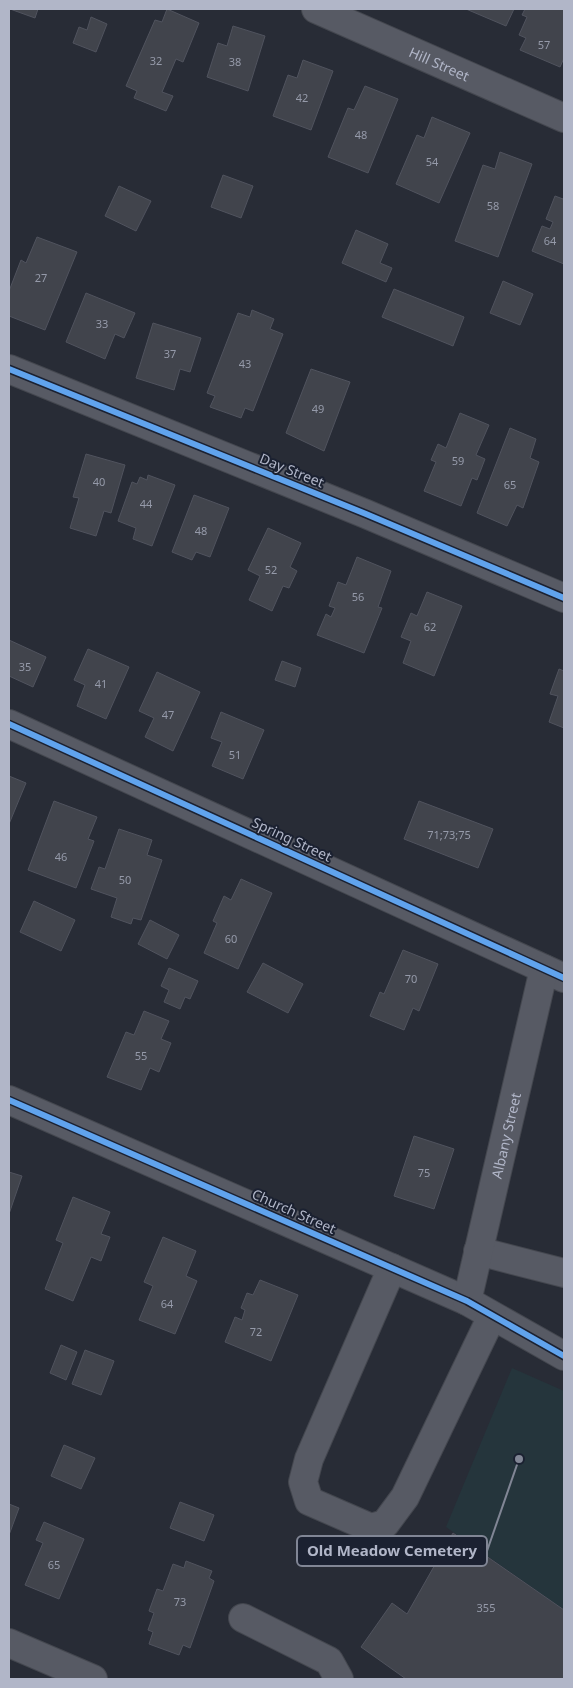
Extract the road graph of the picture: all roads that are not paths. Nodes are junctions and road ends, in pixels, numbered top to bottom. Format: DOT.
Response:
graph roads {
  1 [pos="316,9"];
  2 [pos="564,118"];
  3 [pos="9,369"];
  4 [pos="564,598"];
  5 [pos="9,724"];
  6 [pos="554,973"];
  7 [pos="9,1100"];
  8 [pos="478,1251"];
  9 [pos="392,1268"];
  10 [pos="564,1273"];
  11 [pos="467,1301"];
  12 [pos="492,1316"];
  13 [pos="564,1356"];
  14 [pos="243,1618"];
  15 [pos="9,1643"];
  16 [pos="93,1679"];
  17 [pos="339,1679"];
  1 -- 2 [label="street, Hill Street"];
  3 -- 4 [label="street, Day Street"];
  5 -- 6 [label="street, Spring Street"];
  6 -- 8 [label="street, Albany Street"];
  7 -- 9 [label="street, Church Street"];
  8 -- 10 [label="street"];
  8 -- 11 [label="street, Albany Street"];
  9 -- 11 [label="street, Church Street"];
  9 -- 12 [label="street"];
  11 -- 12 [label="street, Church Street"];
  12 -- 13 [label="street, Church Street"];
  14 -- 17 [label="street"];
  15 -- 16 [label="street"];
}
